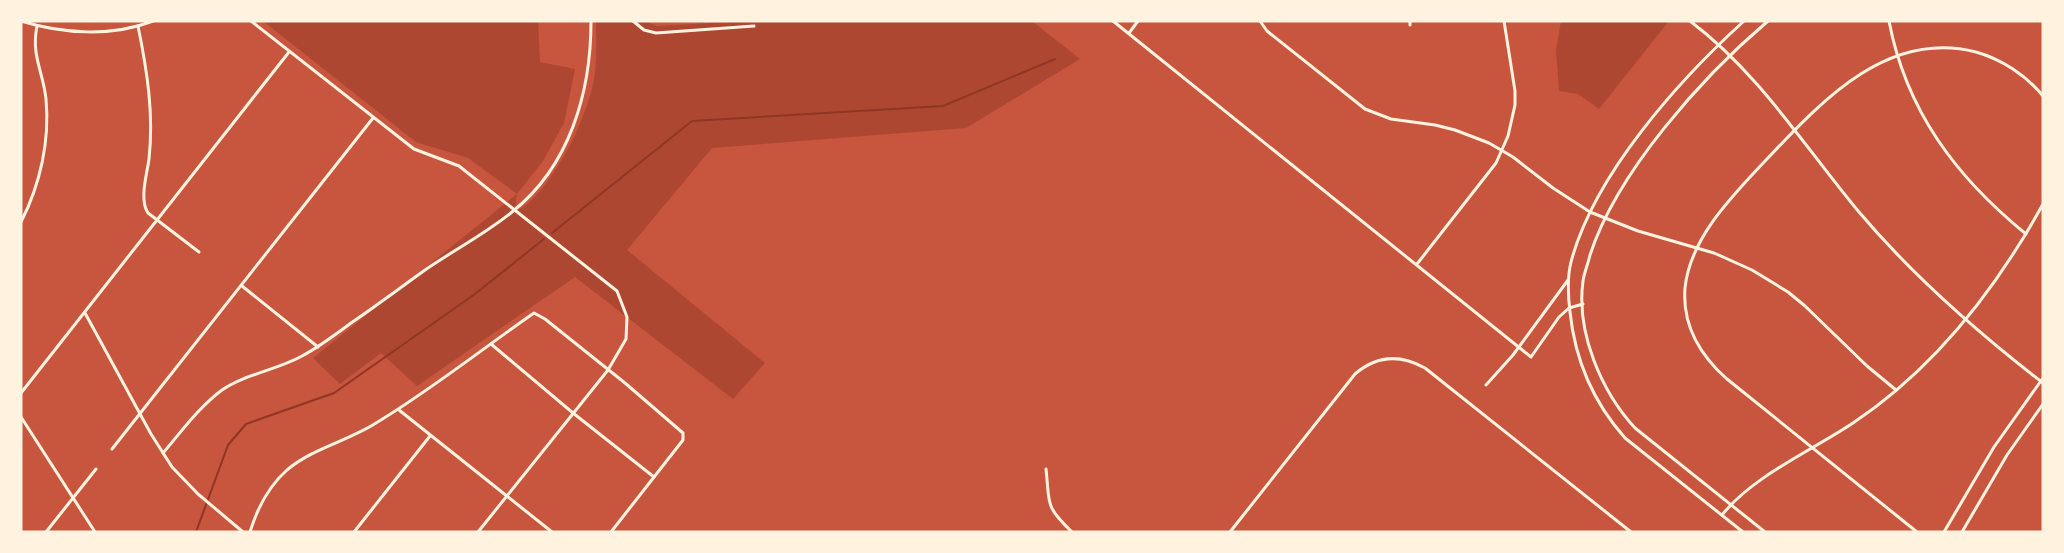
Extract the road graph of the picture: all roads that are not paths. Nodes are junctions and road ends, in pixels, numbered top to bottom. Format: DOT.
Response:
graph roads {
  1 [pos="21,21"];
  2 [pos="153,21"];
  3 [pos="251,21"];
  4 [pos="591,21"];
  5 [pos="633,21"];
  6 [pos="1113,21"];
  7 [pos="1138,21"];
  8 [pos="1260,21"];
  9 [pos="1504,21"];
  10 [pos="1690,21"];
  11 [pos="1744,21"];
  12 [pos="1768,21"];
  13 [pos="1889,21"];
  14 [pos="37,26"];
  15 [pos="138,26"];
  16 [pos="754,26"];
  17 [pos="1129,33"];
  18 [pos="1718,45"];
  19 [pos="290,52"];
  20 [pos="1897,55"];
  21 [pos="1729,56"];
  22 [pos="2043,96"];
  23 [pos="373,118"];
  24 [pos="1795,130"];
  25 [pos="1502,150"];
  26 [pos="2043,204"];
  27 [pos="515,210"];
  28 [pos="1590,212"];
  29 [pos="1604,218"];
  30 [pos="157,220"];
  31 [pos="21,222"];
  32 [pos="2026,234"];
  33 [pos="1698,247"];
  34 [pos="199,252"];
  35 [pos="1417,264"];
  36 [pos="1569,279"];
  37 [pos="242,286"];
  38 [pos="1583,304"];
  39 [pos="1569,308"];
  40 [pos="85,313"];
  41 [pos="1966,320"];
  42 [pos="491,344"];
  43 [pos="1520,346"];
  44 [pos="318,347"];
  45 [pos="608,370"];
  46 [pos="2042,380"];
  47 [pos="1486,385"];
  48 [pos="1896,390"];
  49 [pos="21,393"];
  50 [pos="2043,404"];
  51 [pos="399,409"];
  52 [pos="573,413"];
  53 [pos="140,414"];
  54 [pos="21,417"];
  55 [pos="430,436"];
  56 [pos="1813,448"];
  57 [pos="112,449"];
  58 [pos="163,453"];
  59 [pos="96,469"];
  60 [pos="1046,469"];
  61 [pos="654,477"];
  62 [pos="506,496"];
  63 [pos="73,499"];
  64 [pos="1730,504"];
  65 [pos="1722,515"];
  66 [pos="46,532"];
  67 [pos="95,532"];
  68 [pos="243,532"];
  69 [pos="250,532"];
  70 [pos="354,532"];
  71 [pos="478,532"];
  72 [pos="552,532"];
  73 [pos="611,532"];
  74 [pos="1072,532"];
  75 [pos="1230,532"];
  76 [pos="1631,532"];
  77 [pos="1743,532"];
  78 [pos="1765,532"];
  79 [pos="1917,532"];
  80 [pos="1944,532"];
  81 [pos="1962,532"];
  1 -- 14 [label="street"];
  2 -- 15 [label="street"];
  3 -- 19 [label="street"];
  4 -- 27 [label="street"];
  5 -- 16 [label="street"];
  6 -- 17 [label="street"];
  7 -- 17 [label="street"];
  8 -- 25 [label="street"];
  9 -- 25 [label="street"];
  10 -- 18 [label="street"];
  11 -- 18 [label="street"];
  12 -- 21 [label="street"];
  13 -- 20 [label="street"];
  14 -- 15 [label="street"];
  14 -- 31 [label="street"];
  15 -- 30 [label="street"];
  17 -- 35 [label="street"];
  18 -- 21 [label="street"];
  18 -- 28 [label="street"];
  19 -- 23 [label="street"];
  19 -- 30 [label="street"];
  20 -- 22 [label="street"];
  20 -- 24 [label="street"];
  20 -- 32 [label="street"];
  21 -- 24 [label="street"];
  21 -- 29 [label="street"];
  23 -- 27 [label="street"];
  23 -- 37 [label="street"];
  24 -- 33 [label="street"];
  24 -- 41 [label="street"];
  25 -- 28 [label="street"];
  25 -- 35 [label="street"];
  26 -- 32 [label="street"];
  27 -- 44 [label="street"];
  27 -- 45 [label="street"];
  28 -- 29 [label="street"];
  28 -- 36 [label="street"];
  29 -- 33 [label="street"];
  29 -- 38 [label="street"];
  30 -- 34 [label="street"];
  30 -- 40 [label="street"];
  32 -- 41 [label="street"];
  33 -- 48 [label="street"];
  33 -- 56 [label="street"];
  35 -- 43 [label="street"];
  36 -- 39 [label="street"];
  36 -- 43 [label="street"];
  37 -- 44 [label="street"];
  37 -- 53 [label="street"];
  38 -- 39 [label="street"];
  38 -- 64 [label="street"];
  39 -- 43 [label="street"];
  39 -- 65 [label="street"];
  40 -- 49 [label="street"];
  40 -- 53 [label="street"];
  41 -- 46 [label="street"];
  41 -- 48 [label="street"];
  42 -- 45 [label="street"];
  42 -- 51 [label="street"];
  42 -- 52 [label="street"];
  43 -- 47 [label="street"];
  44 -- 58 [label="street"];
  45 -- 52 [label="street"];
  45 -- 61 [label="street"];
  46 -- 80 [label="street"];
  48 -- 56 [label="street"];
  50 -- 81 [label="street"];
  51 -- 55 [label="street"];
  51 -- 69 [label="street"];
  52 -- 61 [label="street"];
  52 -- 62 [label="street"];
  53 -- 57 [label="street"];
  53 -- 58 [label="street"];
  54 -- 63 [label="street"];
  55 -- 62 [label="street"];
  55 -- 70 [label="street"];
  56 -- 64 [label="street"];
  56 -- 79 [label="street"];
  58 -- 68 [label="street"];
  59 -- 63 [label="street"];
  60 -- 74 [label="street"];
  61 -- 73 [label="street"];
  62 -- 71 [label="street"];
  62 -- 72 [label="street"];
  63 -- 66 [label="street"];
  63 -- 67 [label="street"];
  64 -- 65 [label="street"];
  64 -- 78 [label="street"];
  65 -- 77 [label="street"];
  75 -- 76 [label="street"];
}
